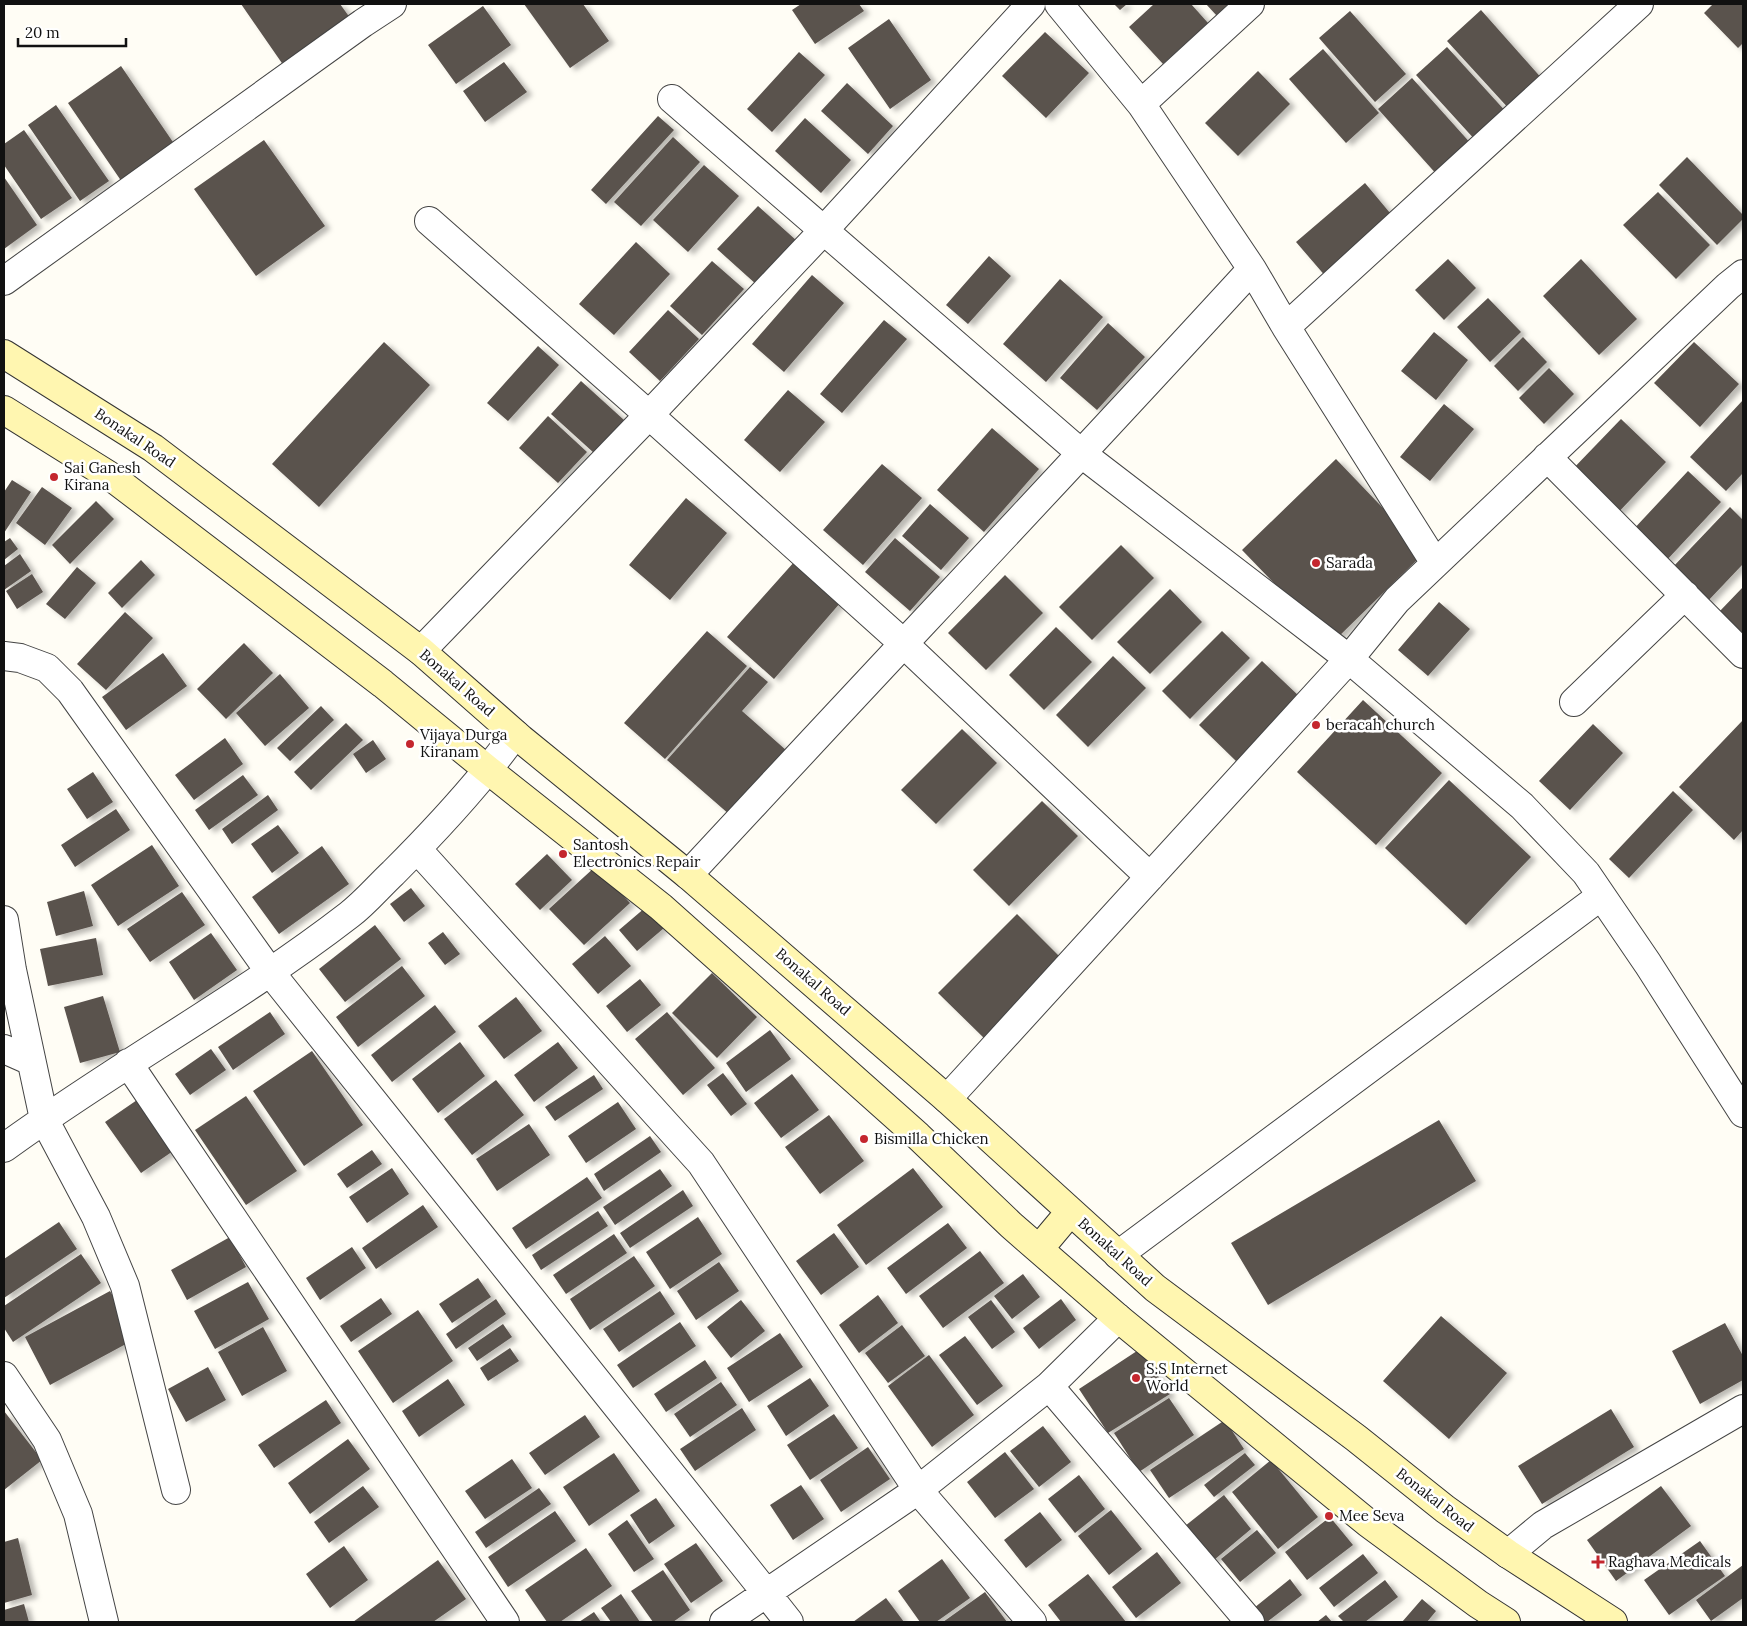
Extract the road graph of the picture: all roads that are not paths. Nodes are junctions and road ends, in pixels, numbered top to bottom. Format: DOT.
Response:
graph roads {
  1 [pos="392,4"];
  2 [pos="1032,4"];
  3 [pos="1059,4"];
  4 [pos="1250,4"];
  5 [pos="1639,4"];
  6 [pos="356,13"];
  7 [pos="672,100"];
  8 [pos="1141,104"];
  9 [pos="429,221"];
  10 [pos="824,230"];
  11 [pos="1252,269"];
  12 [pos="4,281"];
  13 [pos="1738,287"];
  14 [pos="1286,327"];
  15 [pos="4,354"];
  16 [pos="4,410"];
  17 [pos="649,415"];
  18 [pos="1082,454"];
  19 [pos="1547,457"];
  20 [pos="1435,563"];
  21 [pos="1685,596"];
  22 [pos="903,643"];
  23 [pos="421,651"];
  24 [pos="1743,654"];
  25 [pos="4,656"];
  26 [pos="1350,660"];
  27 [pos="1574,702"];
  28 [pos="516,734"];
  29 [pos="488,770"];
  30 [pos="417,849"];
  31 [pos="688,875"];
  32 [pos="1150,877"];
  33 [pos="1601,896"];
  34 [pos="4,920"];
  35 [pos="270,972"];
  36 [pos="4,1049"];
  37 [pos="31,1061"];
  38 [pos="128,1064"];
  39 [pos="948,1099"];
  40 [pos="1743,1113"];
  41 [pos="44,1119"];
  42 [pos="4,1148"];
  43 [pos="1070,1212"];
  44 [pos="1039,1249"];
  45 [pos="1118,1255"];
  46 [pos="1118,1318"];
  47 [pos="4,1376"];
  48 [pos="1049,1386"];
  49 [pos="1743,1409"];
  50 [pos="176,1490"];
  51 [pos="918,1490"];
  52 [pos="1508,1554"];
  53 [pos="767,1594"];
  54 [pos="104,1622"];
  55 [pos="506,1622"];
  56 [pos="724,1622"];
  57 [pos="788,1622"];
  58 [pos="1032,1622"];
  59 [pos="1250,1622"];
  60 [pos="1506,1622"];
  61 [pos="1613,1622"];
  1 -- 6 [label="street"];
  2 -- 10 [label="street"];
  3 -- 8 [label="street"];
  4 -- 8 [label="street"];
  5 -- 14 [label="street"];
  6 -- 12 [label="street"];
  7 -- 10 [label="street"];
  8 -- 11 [label="street"];
  9 -- 17 [label="street"];
  10 -- 17 [label="street"];
  10 -- 18 [label="street"];
  11 -- 14 [label="street"];
  11 -- 18 [label="street"];
  13 -- 19 [label="street"];
  14 -- 20 [label="street"];
  15 -- 23 [label="main road, Bonakal Road"];
  16 -- 29 [label="main road"];
  17 -- 22 [label="street"];
  17 -- 23 [label="street"];
  18 -- 22 [label="street"];
  18 -- 26 [label="street"];
  19 -- 20 [label="street"];
  19 -- 21 [label="street"];
  20 -- 26 [label="street"];
  21 -- 24 [label="street"];
  21 -- 27 [label="street"];
  22 -- 31 [label="street"];
  22 -- 32 [label="street"];
  23 -- 28 [label="main road, Bonakal Road"];
  25 -- 35 [label="street"];
  26 -- 32 [label="street"];
  26 -- 33 [label="street"];
  28 -- 29 [label="street"];
  28 -- 31 [label="main road, Bonakal Road"];
  29 -- 30 [label="street"];
  29 -- 44 [label="main road"];
  30 -- 35 [label="street"];
  30 -- 51 [label="street"];
  31 -- 39 [label="main road, Bonakal Road"];
  32 -- 39 [label="street"];
  33 -- 40 [label="street"];
  33 -- 45 [label="street"];
  34 -- 37 [label="street"];
  35 -- 38 [label="street"];
  35 -- 53 [label="street"];
  36 -- 37 [label="street"];
  37 -- 41 [label="street"];
  38 -- 41 [label="street"];
  38 -- 55 [label="street"];
  39 -- 43 [label="main road, Bonakal Road"];
  41 -- 42 [label="street"];
  41 -- 50 [label="street"];
  43 -- 44 [label="main road"];
  43 -- 45 [label="main road, Bonakal Road"];
  44 -- 46 [label="main road"];
  45 -- 52 [label="main road, Bonakal Road"];
  46 -- 48 [label="street"];
  46 -- 60 [label="main road"];
  47 -- 54 [label="street"];
  48 -- 51 [label="street"];
  48 -- 59 [label="street"];
  49 -- 52 [label="street"];
  51 -- 53 [label="street"];
  51 -- 58 [label="street"];
  52 -- 61 [label="main road, Bonakal Road"];
  53 -- 56 [label="street"];
  53 -- 57 [label="street"];
}
